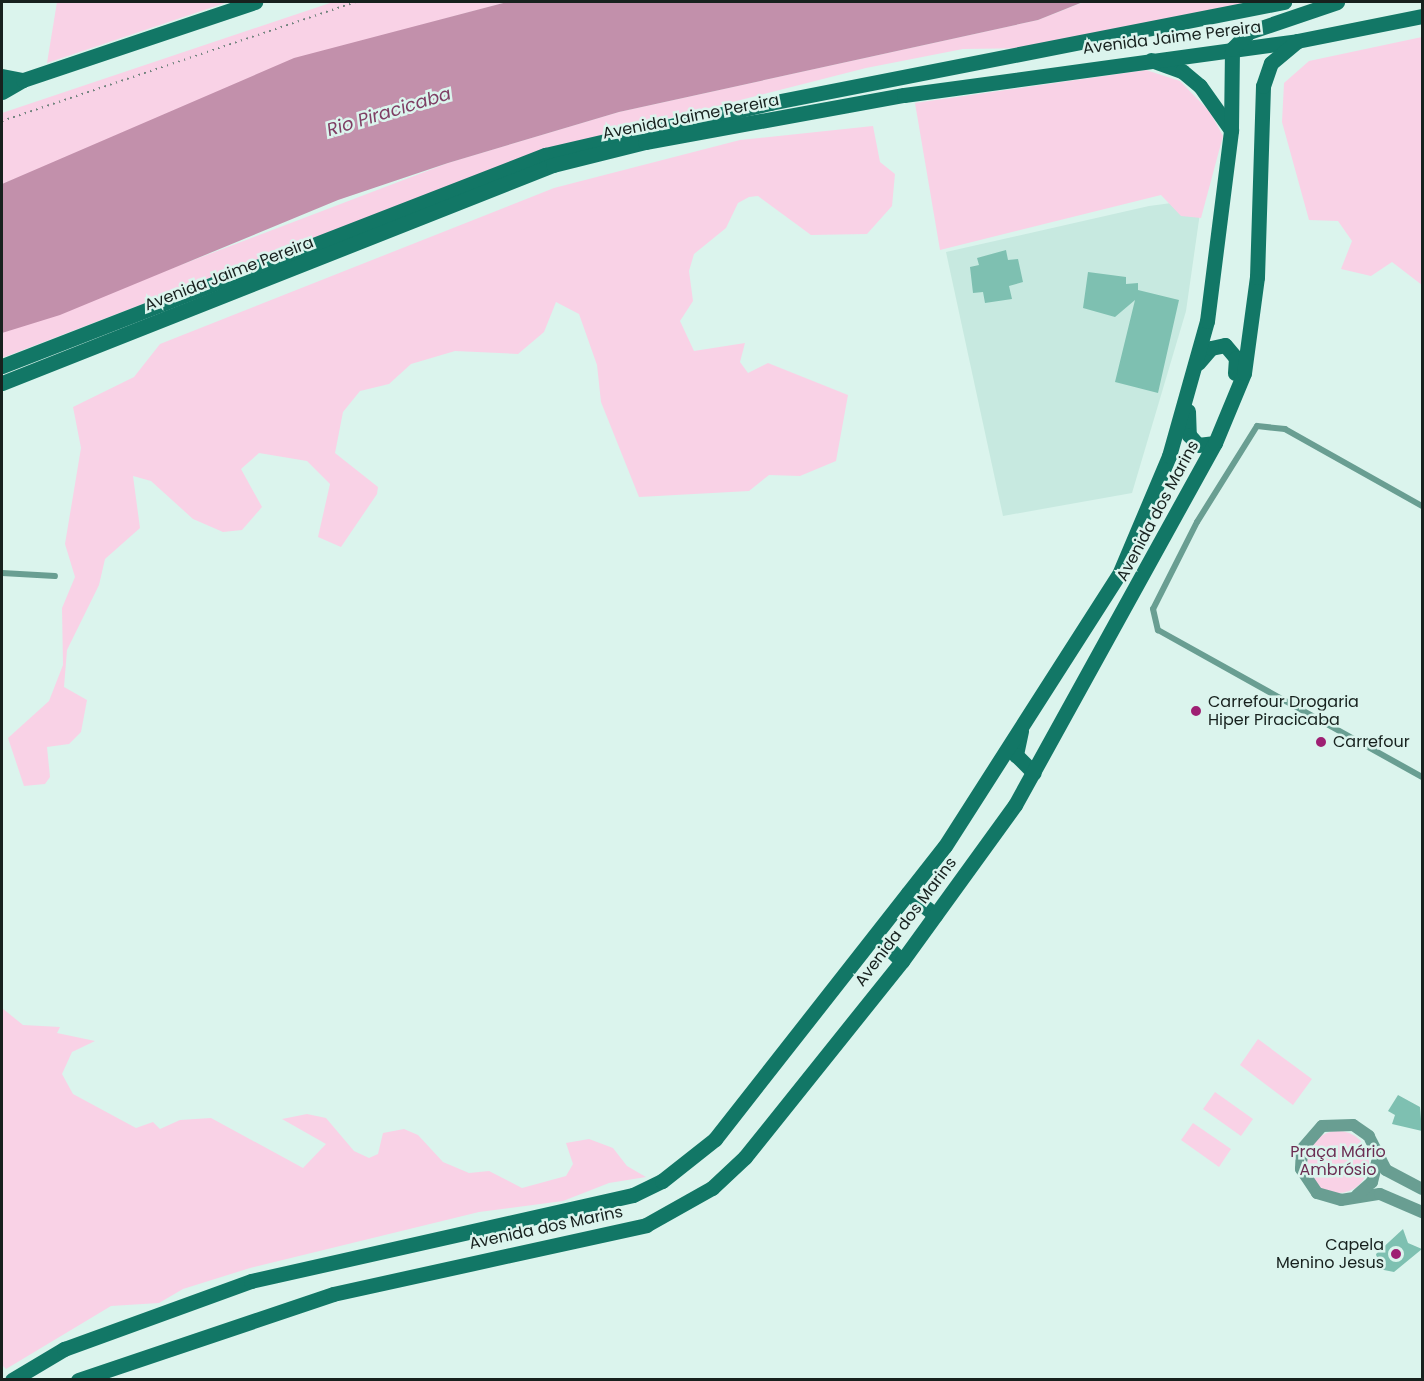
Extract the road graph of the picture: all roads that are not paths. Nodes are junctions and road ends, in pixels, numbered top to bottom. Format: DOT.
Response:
graph roads {
  1 [pos="255,2"];
  2 [pos="1284,2"];
  3 [pos="1337,2"];
  4 [pos="1422,16"];
  5 [pos="1297,41"];
  6 [pos="1232,49"];
  7 [pos="1137,58"];
  8 [pos="2,76"];
  9 [pos="23,80"];
  10 [pos="2,92"];
  11 [pos="1231,130"];
  12 [pos="1197,364"];
  13 [pos="2,366"];
  14 [pos="2,383"];
  15 [pos="1187,402"];
  16 [pos="1231,409"];
  17 [pos="1215,442"];
  18 [pos="1422,506"];
  19 [pos="2,573"];
  20 [pos="55,576"];
  21 [pos="1027,714"];
  22 [pos="1034,773"];
  23 [pos="1422,777"];
  24 [pos="908,893"];
  25 [pos="935,915"];
  26 [pos="876,936"];
  27 [pos="902,961"];
  28 [pos="1377,1162"];
  29 [pos="1422,1189"];
  30 [pos="1356,1196"];
  31 [pos="1422,1212"];
  32 [pos="12,1380"];
  33 [pos="78,1380"];
  1 -- 9 [label="street"];
  2 -- 13 [label="street, Avenida Jaime Pereira"];
  3 -- 6 [label="street"];
  4 -- 5 [label="street, Avenida Jaime Pereira"];
  5 -- 6 [label="street, Avenida Jaime Pereira"];
  5 -- 16 [label="street, Avenida dos Marins"];
  6 -- 7 [label="street, Avenida Jaime Pereira"];
  6 -- 11 [label="street, Avenida dos Marins"];
  7 -- 11 [label="street"];
  7 -- 14 [label="street, Avenida Jaime Pereira"];
  8 -- 9 [label="street"];
  9 -- 10 [label="street"];
  11 -- 12 [label="street, Avenida dos Marins"];
  12 -- 15 [label="street, Avenida dos Marins"];
  12 -- 16 [label="street"];
  15 -- 17 [label="street"];
  15 -- 21 [label="street, Avenida dos Marins"];
  16 -- 17 [label="street, Avenida dos Marins"];
  17 -- 22 [label="street, Avenida dos Marins"];
  18 -- 23 [label="lane"];
  19 -- 20 [label="lane"];
  21 -- 22 [label="street"];
  21 -- 24 [label="street, Avenida dos Marins"];
  22 -- 25 [label="street, Avenida dos Marins"];
  24 -- 25 [label="street"];
  24 -- 26 [label="street, Avenida dos Marins"];
  25 -- 27 [label="street, Avenida dos Marins"];
  26 -- 27 [label="street"];
  26 -- 32 [label="street, Avenida dos Marins"];
  27 -- 33 [label="street, Avenida dos Marins"];
  28 -- 29 [label="street"];
  28 -- 30 [label="street"];
  28 -- 30 [label="street"];
  30 -- 31 [label="street"];
}
